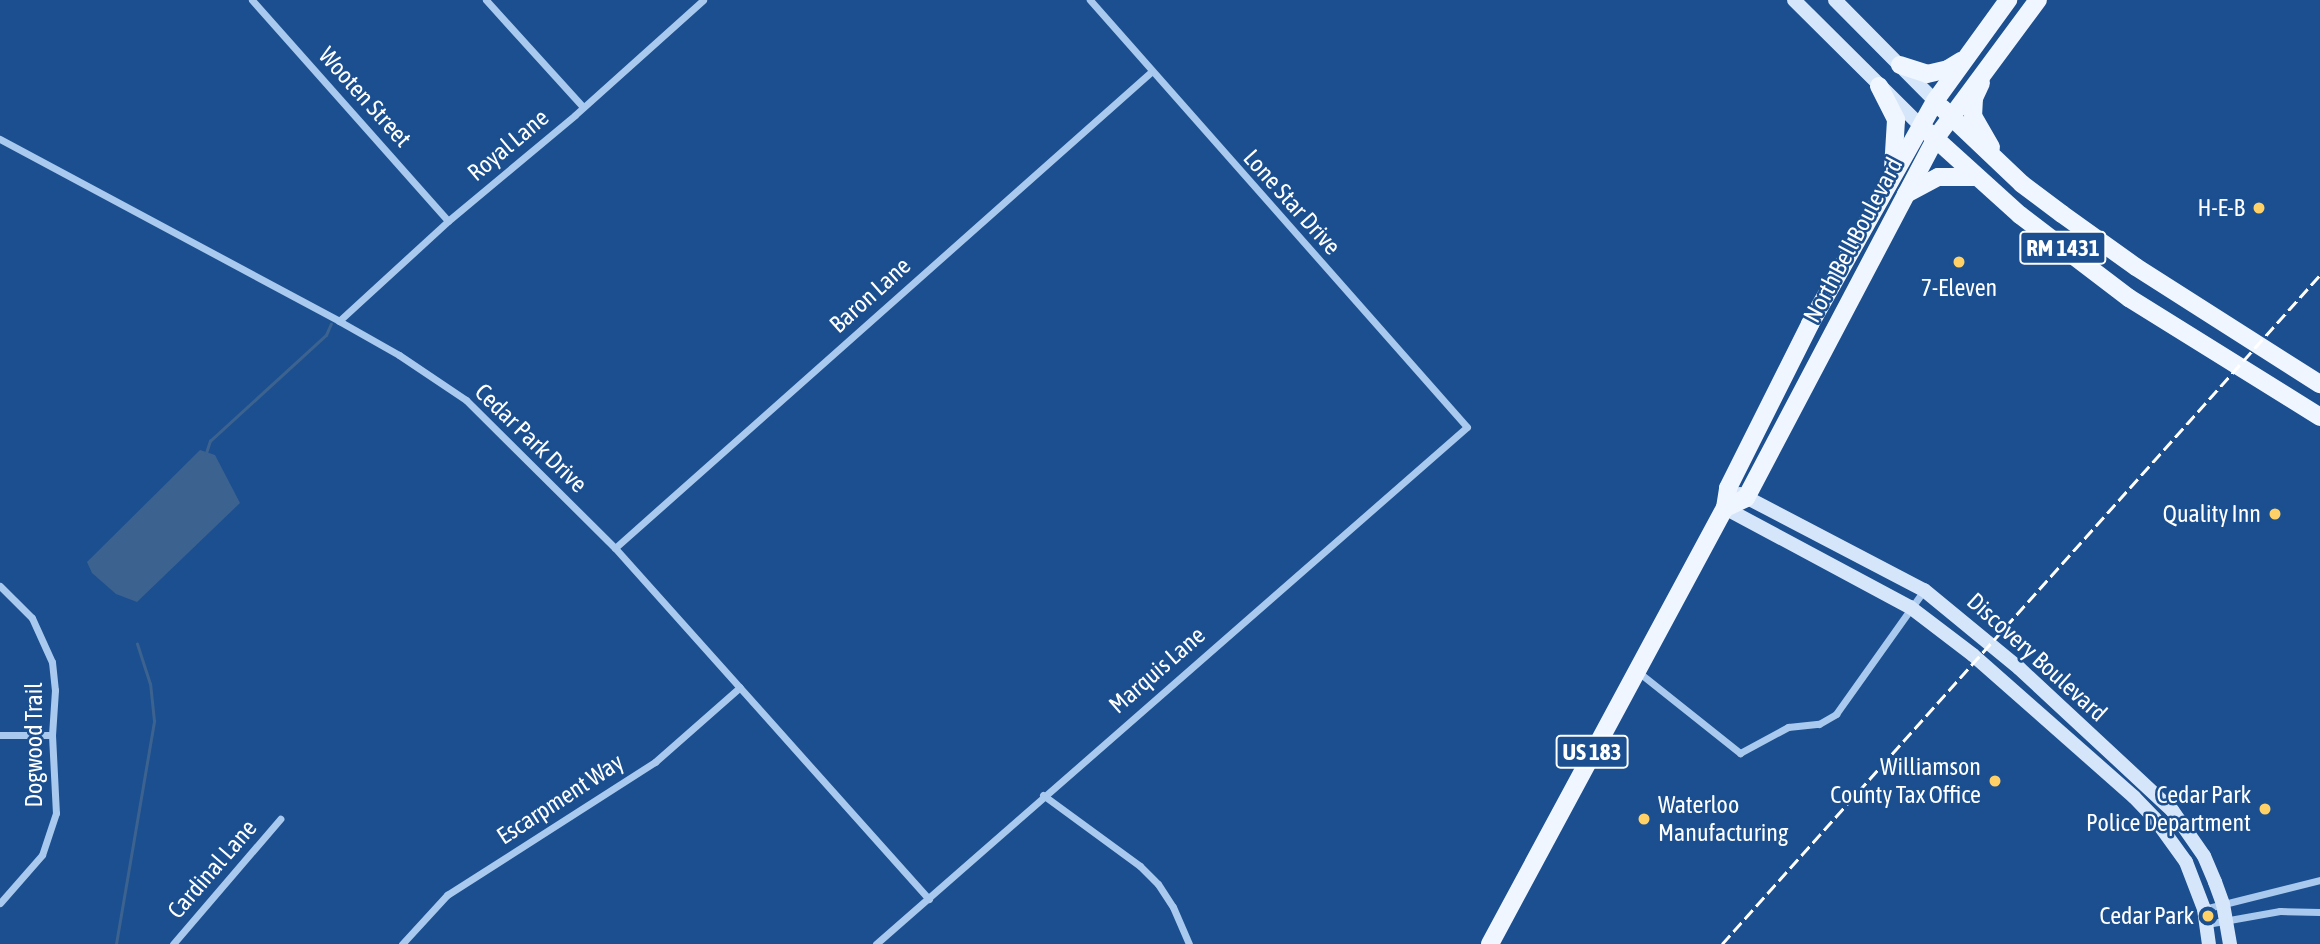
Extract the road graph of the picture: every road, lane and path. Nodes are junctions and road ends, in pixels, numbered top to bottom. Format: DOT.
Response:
graph roads {
  1 [pos="252,0"];
  2 [pos="486,0"];
  3 [pos="703,0"];
  4 [pos="1090,0"];
  5 [pos="1794,0"];
  6 [pos="1835,0"];
  7 [pos="2008,0"];
  8 [pos="2038,0"];
  9 [pos="1967,57"];
  10 [pos="1992,61"];
  11 [pos="1900,65"];
  12 [pos="1151,72"];
  13 [pos="1879,86"];
  14 [pos="1935,101"];
  15 [pos="583,107"];
  16 [pos="1950,116"];
  17 [pos="1920,125"];
  18 [pos="0,139"];
  19 [pos="1935,139"];
  20 [pos="2001,165"];
  21 [pos="1892,175"];
  22 [pos="1976,177"];
  23 [pos="1903,196"];
  24 [pos="448,220"];
  25 [pos="339,320"];
  26 [pos="2320,384"];
  27 [pos="2320,417"];
  28 [pos="1467,427"];
  29 [pos="1728,488"];
  30 [pos="1746,498"];
  31 [pos="1726,508"];
  32 [pos="615,548"];
  33 [pos="0,586"];
  34 [pos="1924,590"];
  35 [pos="1910,607"];
  36 [pos="1636,670"];
  37 [pos="740,687"];
  38 [pos="0,735"];
  39 [pos="52,735"];
  40 [pos="1043,795"];
  41 [pos="280,819"];
  42 [pos="2320,880"];
  43 [pos="929,899"];
  44 [pos="0,903"];
  45 [pos="2223,904"];
  46 [pos="2320,912"];
  47 [pos="2206,916"];
  48 [pos="2227,921"];
  49 [pos="173,944"];
  50 [pos="402,944"];
  51 [pos="876,944"];
  52 [pos="1189,944"];
  53 [pos="1490,944"];
  54 [pos="2209,944"];
  55 [pos="2230,944"];
  1 -- 24 [label="street, Wooten Street"];
  2 -- 15 [label="street"];
  3 -- 15 [label="street, Royal Lane"];
  4 -- 12 [label="street, Lone Star Drive"];
  5 -- 13 [label="street, RM 1431"];
  6 -- 11 [label="street, RM 1431"];
  7 -- 9 [label="main road, North Bell Boulevard / US 183"];
  8 -- 10 [label="main road, North Bell Boulevard"];
  9 -- 11 [label="main road"];
  9 -- 14 [label="main road, North Bell Boulevard / US 183"];
  10 -- 16 [label="main road, North Bell Boulevard"];
  10 -- 20 [label="main road"];
  11 -- 14 [label="street, RM 1431"];
  12 -- 28 [label="street, Lone Star Drive"];
  12 -- 32 [label="street, Baron Lane"];
  13 -- 17 [label="street, RM 1431"];
  13 -- 21 [label="main road"];
  14 -- 16 [label="main road, RM 1431"];
  14 -- 17 [label="main road, North Bell Boulevard / US 183"];
  15 -- 24 [label="street, Royal Lane"];
  16 -- 19 [label="main road, North Bell Boulevard"];
  16 -- 20 [label="main road, RM 1431"];
  17 -- 19 [label="main road, RM 1431"];
  17 -- 21 [label="main road, North Bell Boulevard / US 183"];
  18 -- 25 [label="street, Cedar Park Drive"];
  19 -- 22 [label="main road, RM 1431"];
  19 -- 23 [label="main road, North Bell Boulevard"];
  20 -- 26 [label="main road, RM 1431"];
  21 -- 29 [label="main road, North Bell Boulevard / US 183"];
  22 -- 23 [label="main road"];
  22 -- 27 [label="main road, RM 1431"];
  23 -- 30 [label="main road, North Bell Boulevard"];
  24 -- 25 [label="street, Royal Lane"];
  25 -- 32 [label="street, Cedar Park Drive"];
  28 -- 40 [label="street, Marquis Lane"];
  29 -- 30 [label="street, Discovery Boulevard"];
  29 -- 31 [label="main road, North Bell Boulevard / US 183"];
  30 -- 31 [label="main road"];
  30 -- 34 [label="street, Discovery Boulevard"];
  31 -- 35 [label="street, Discovery Boulevard"];
  31 -- 36 [label="main road, North Bell Boulevard / US 183"];
  32 -- 37 [label="street, Cedar Park Drive"];
  33 -- 39 [label="street, Dogwood Trail"];
  34 -- 35 [label="street"];
  34 -- 45 [label="street, Discovery Boulevard"];
  35 -- 36 [label="street"];
  35 -- 47 [label="street, Discovery Boulevard"];
  36 -- 53 [label="main road, North Bell Boulevard / US 183"];
  37 -- 43 [label="street, Cedar Park Drive"];
  37 -- 50 [label="street, Escarpment Way"];
  38 -- 39 [label="street"];
  39 -- 44 [label="street, Dogwood Trail"];
  40 -- 43 [label="street, Marquis Lane"];
  40 -- 52 [label="street"];
  41 -- 49 [label="street, Cardinal Lane"];
  42 -- 45 [label="street"];
  43 -- 51 [label="street, Marquis Lane"];
  45 -- 47 [label="street"];
  45 -- 48 [label="street, Discovery Boulevard"];
  46 -- 48 [label="street"];
  47 -- 48 [label="street"];
  47 -- 54 [label="street, Discovery Boulevard"];
  48 -- 55 [label="street, Discovery Boulevard"];
}
